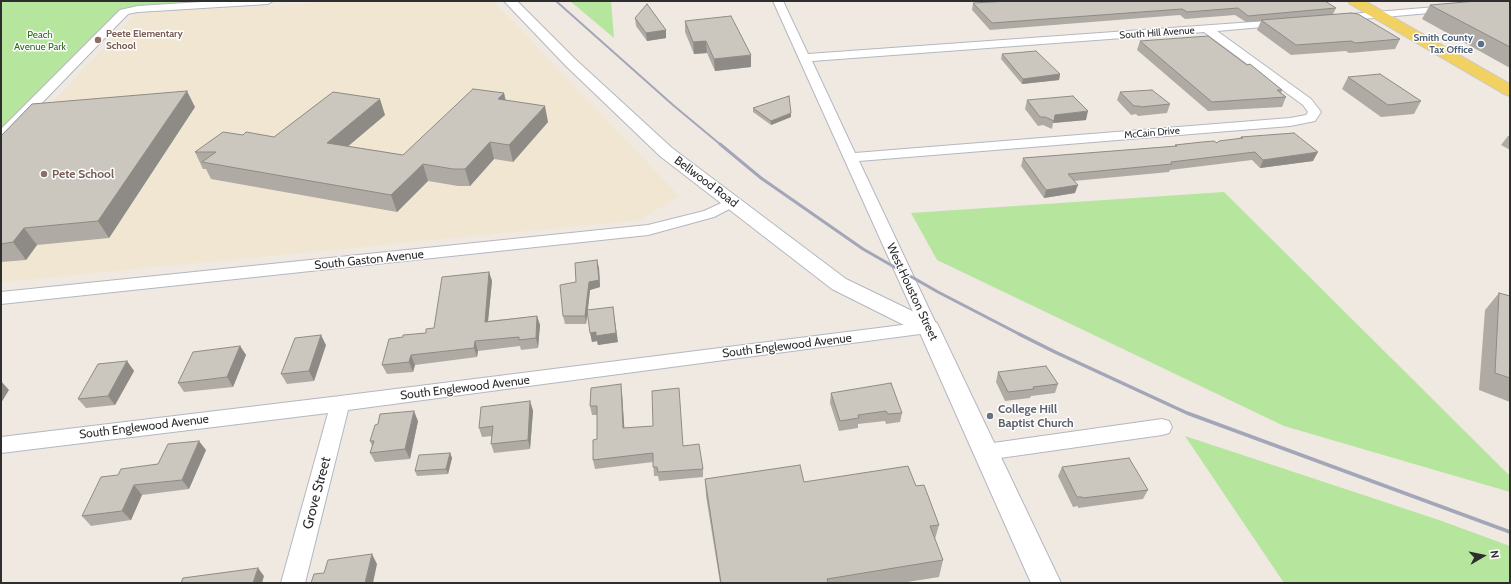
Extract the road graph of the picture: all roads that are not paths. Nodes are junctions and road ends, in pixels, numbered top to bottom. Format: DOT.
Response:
graph roads {
  1 [pos="268,1"];
  2 [pos="510,1"];
  3 [pos="778,1"];
  4 [pos="1355,1"];
  5 [pos="1462,8"];
  6 [pos="1378,15"];
  7 [pos="1330,19"];
  8 [pos="1292,22"];
  9 [pos="1208,30"];
  10 [pos="804,58"];
  11 [pos="1510,92"];
  12 [pos="1,137"];
  13 [pos="850,158"];
  14 [pos="732,202"];
  15 [pos="1,298"];
  16 [pos="929,328"];
  17 [pos="340,404"];
  18 [pos="1162,427"];
  19 [pos="1,445"];
  20 [pos="986,452"];
  21 [pos="293,583"];
  22 [pos="1046,583"];
  1 -- 12 [label="street"];
  2 -- 14 [label="street, Bellwood Road"];
  3 -- 10 [label="street, West Houston Street"];
  4 -- 6 [label="main road"];
  5 -- 6 [label="street"];
  6 -- 7 [label="street"];
  6 -- 11 [label="main road"];
  8 -- 9 [label="street, South Hill Avenue"];
  9 -- 10 [label="street, South Hill Avenue"];
  9 -- 13 [label="street, McCain Drive"];
  10 -- 13 [label="street, West Houston Street"];
  13 -- 16 [label="street, West Houston Street"];
  14 -- 15 [label="street, South Gaston Avenue"];
  14 -- 16 [label="street, Bellwood Road"];
  16 -- 17 [label="street, South Englewood Avenue"];
  16 -- 20 [label="street, West Houston Street"];
  17 -- 19 [label="street, South Englewood Avenue"];
  17 -- 21 [label="street, Grove Street"];
  18 -- 20 [label="street"];
  20 -- 22 [label="street, West Houston Street"];
}
